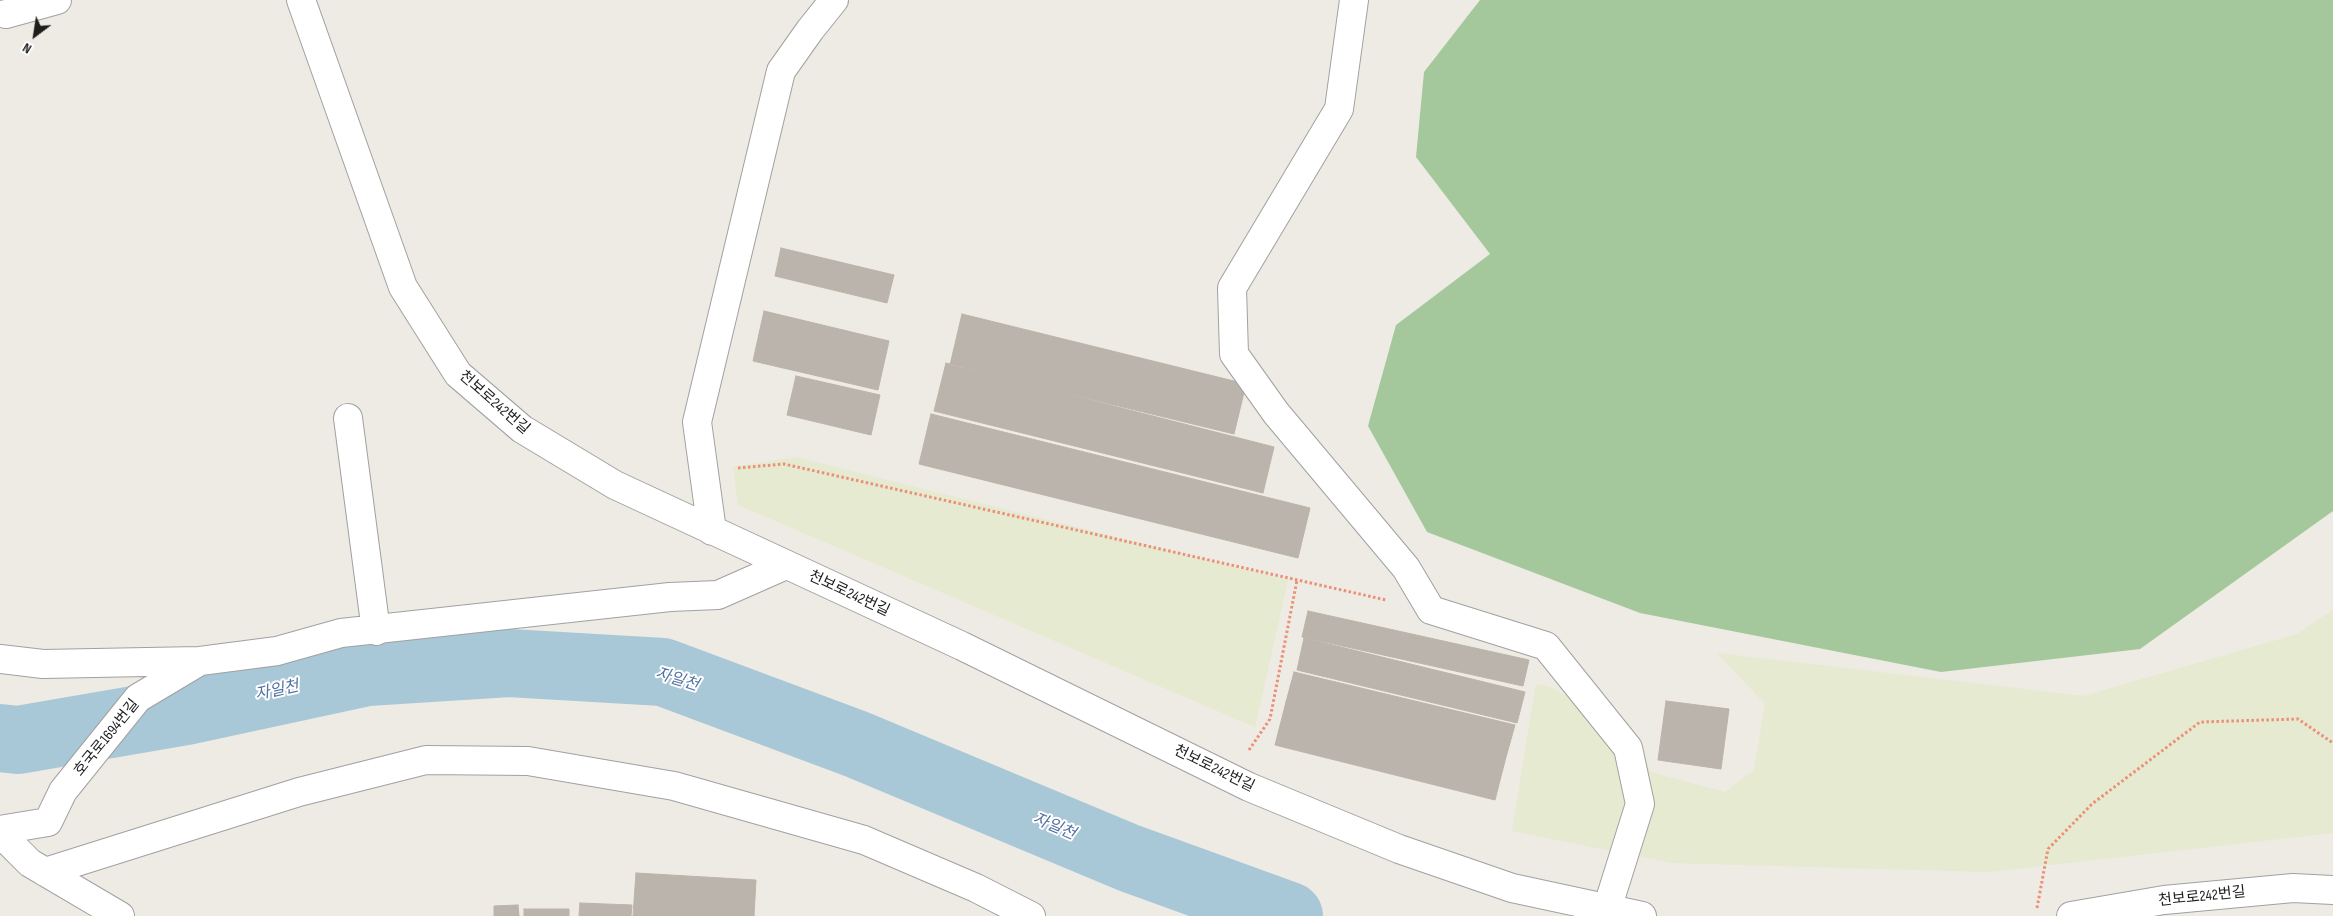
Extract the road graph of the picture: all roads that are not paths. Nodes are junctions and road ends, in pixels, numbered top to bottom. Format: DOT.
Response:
graph roads {
  1 [pos="57,0"];
  2 [pos="301,0"];
  3 [pos="834,0"];
  4 [pos="1354,0"];
  5 [pos="6,14"];
  6 [pos="348,418"];
  7 [pos="712,531"];
  8 [pos="786,565"];
  9 [pos="376,631"];
  10 [pos="0,659"];
  11 [pos="200,661"];
  12 [pos="0,832"];
  13 [pos="45,872"];
  14 [pos="2333,890"];
  15 [pos="1607,909"];
  16 [pos="120,916"];
  17 [pos="1031,916"];
  18 [pos="1642,916"];
  19 [pos="2071,916"];
  1 -- 5 [label="street"];
  2 -- 7 [label="street, 천보로242번길"];
  3 -- 7 [label="street"];
  4 -- 15 [label="street"];
  6 -- 9 [label="street"];
  7 -- 8 [label="street, 천보로242번길"];
  8 -- 9 [label="street, 호국로1694번길"];
  8 -- 15 [label="street, 천보로242번길"];
  9 -- 11 [label="street, 호국로1694번길"];
  10 -- 11 [label="street"];
  11 -- 12 [label="street, 호국로1694번길"];
  12 -- 13 [label="street"];
  13 -- 16 [label="street"];
  13 -- 17 [label="street"];
  14 -- 19 [label="street, 천보로242번길"];
  15 -- 18 [label="street, 천보로242번길"];
}
